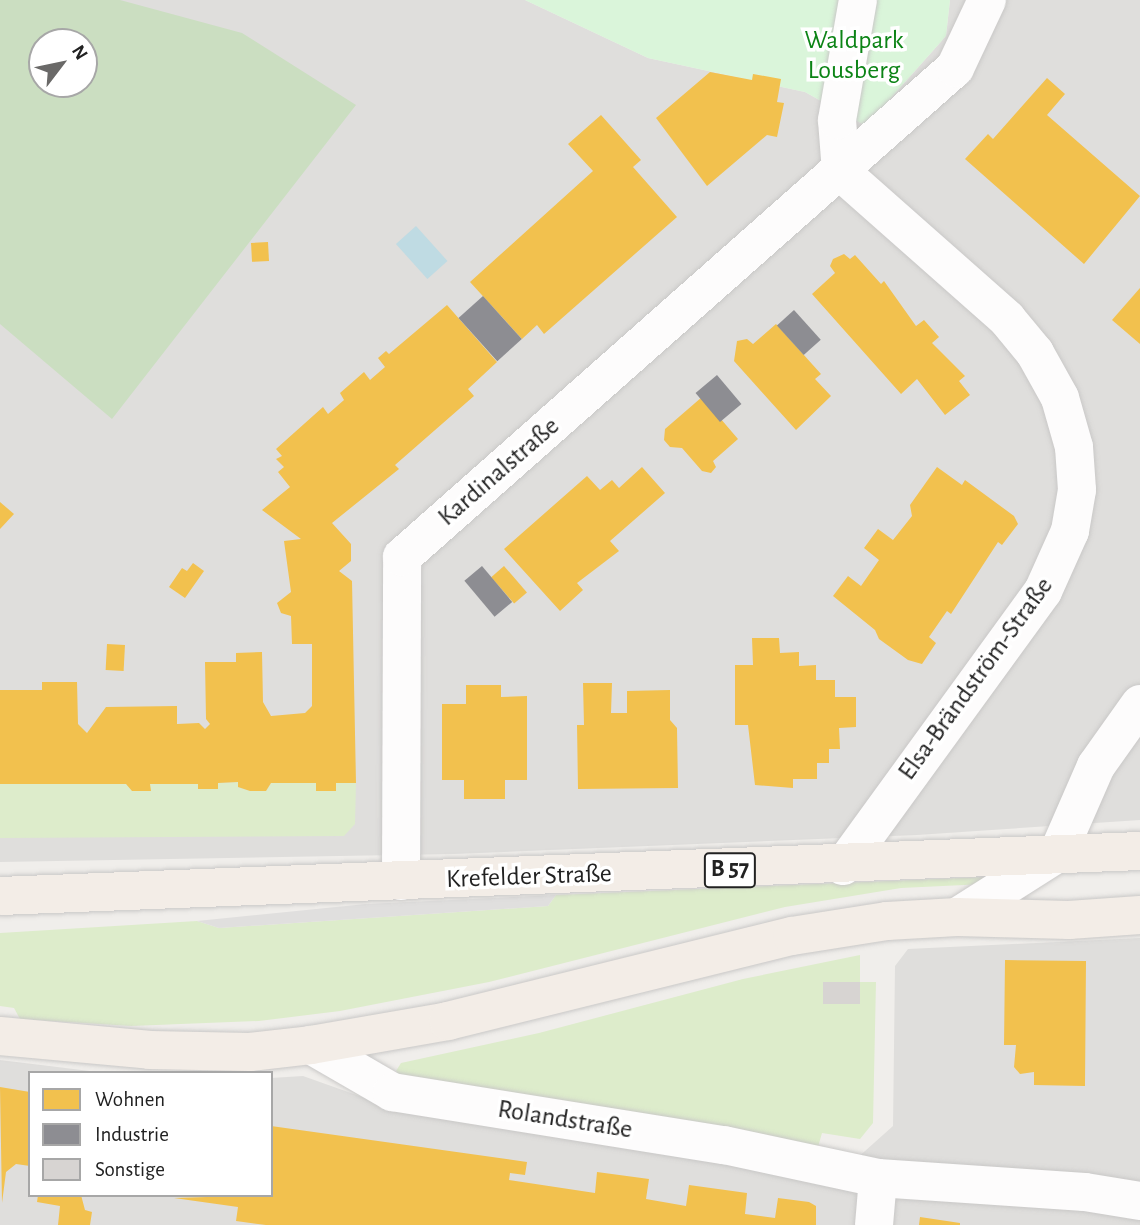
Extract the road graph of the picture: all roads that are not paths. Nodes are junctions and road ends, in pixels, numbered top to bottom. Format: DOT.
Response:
graph roads {
  1 [pos="858,0"];
  2 [pos="987,0"];
  3 [pos="841,172"];
  4 [pos="1140,704"];
  5 [pos="1140,852"];
  6 [pos="1058,853"];
  7 [pos="843,866"];
  8 [pos="401,881"];
  9 [pos="0,896"];
  10 [pos="1140,915"];
  11 [pos="957,916"];
  12 [pos="0,1036"];
  13 [pos="311,1045"];
  14 [pos="878,1178"];
  15 [pos="1140,1201"];
  16 [pos="874,1225"];
  1 -- 3 [label="street"];
  2 -- 3 [label="street"];
  3 -- 7 [label="street, Elsa-Brändström-Straße"];
  3 -- 8 [label="street, Kardinalstraße"];
  4 -- 6 [label="street"];
  5 -- 6 [label="main road, Krefelder Straße / B 57"];
  6 -- 7 [label="main road, Krefelder Straße / B 57"];
  6 -- 11 [label="street"];
  7 -- 8 [label="main road, Krefelder Straße / B 57"];
  8 -- 9 [label="main road, Krefelder Straße / B 57"];
  10 -- 11 [label="main road"];
  11 -- 13 [label="main road"];
  12 -- 13 [label="main road"];
  13 -- 14 [label="street, Rolandstraße"];
  14 -- 15 [label="street, Rolandstraße"];
  14 -- 16 [label="street"];
}
